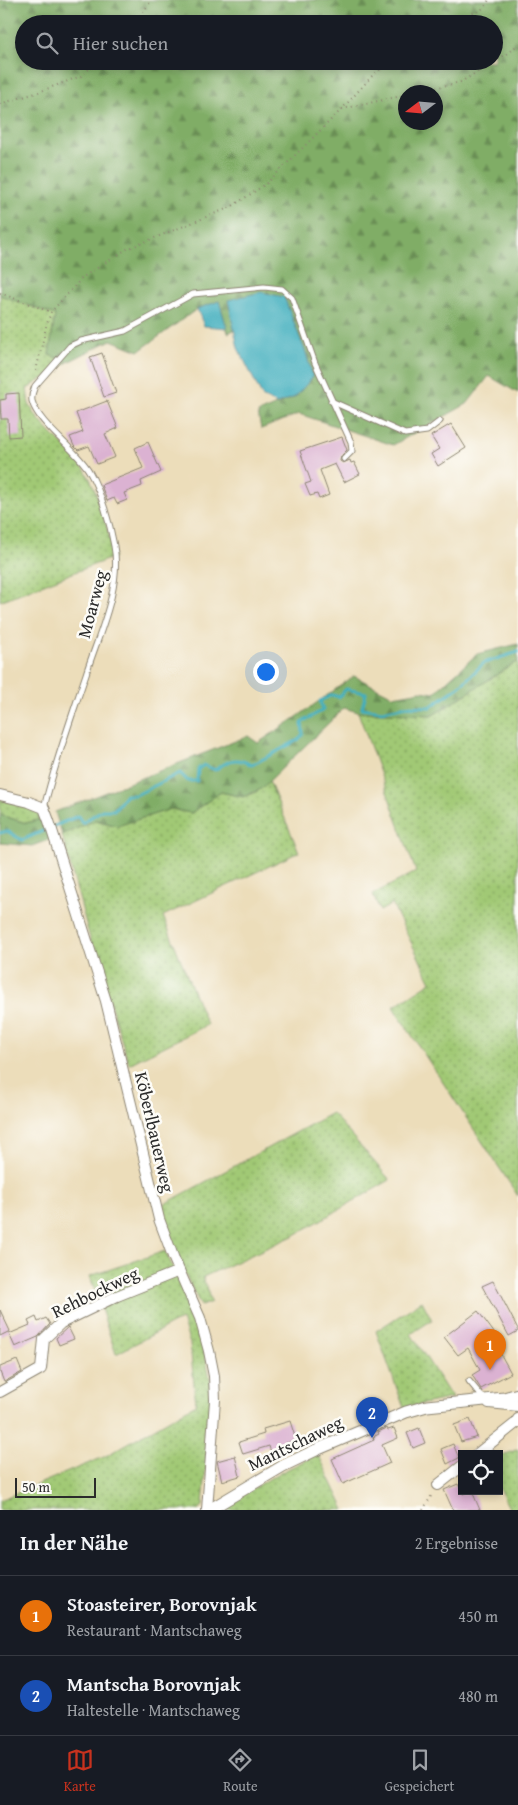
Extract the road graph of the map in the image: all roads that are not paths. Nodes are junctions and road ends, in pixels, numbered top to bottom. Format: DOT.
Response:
graph roads {
  1 [pos="331,400"];
  2 [pos="440,421"];
  3 [pos="344,459"];
  4 [pos="0,795"];
  5 [pos="44,808"];
  6 [pos="179,1271"];
  7 [pos="469,1381"];
  8 [pos="0,1392"];
  9 [pos="518,1394"];
  10 [pos="478,1400"];
  11 [pos="518,1406"];
  12 [pos="518,1420"];
  13 [pos="482,1450"];
  14 [pos="458,1469"];
  15 [pos="438,1484"];
  16 [pos="208,1510"];
  1 -- 2 [label="lane"];
  1 -- 3 [label="lane"];
  1 -- 5 [label="lane, Moarweg"];
  4 -- 5 [label="street"];
  5 -- 6 [label="street, Köberlbauerweg"];
  6 -- 8 [label="street, Rehbockweg"];
  6 -- 16 [label="street, Köberlbauerweg"];
  7 -- 10 [label="lane"];
  9 -- 10 [label="street, Mantschaweg"];
  10 -- 11 [label="street"];
  10 -- 16 [label="street, Mantschaweg"];
  12 -- 13 [label="street"];
  14 -- 15 [label="street"];
}
